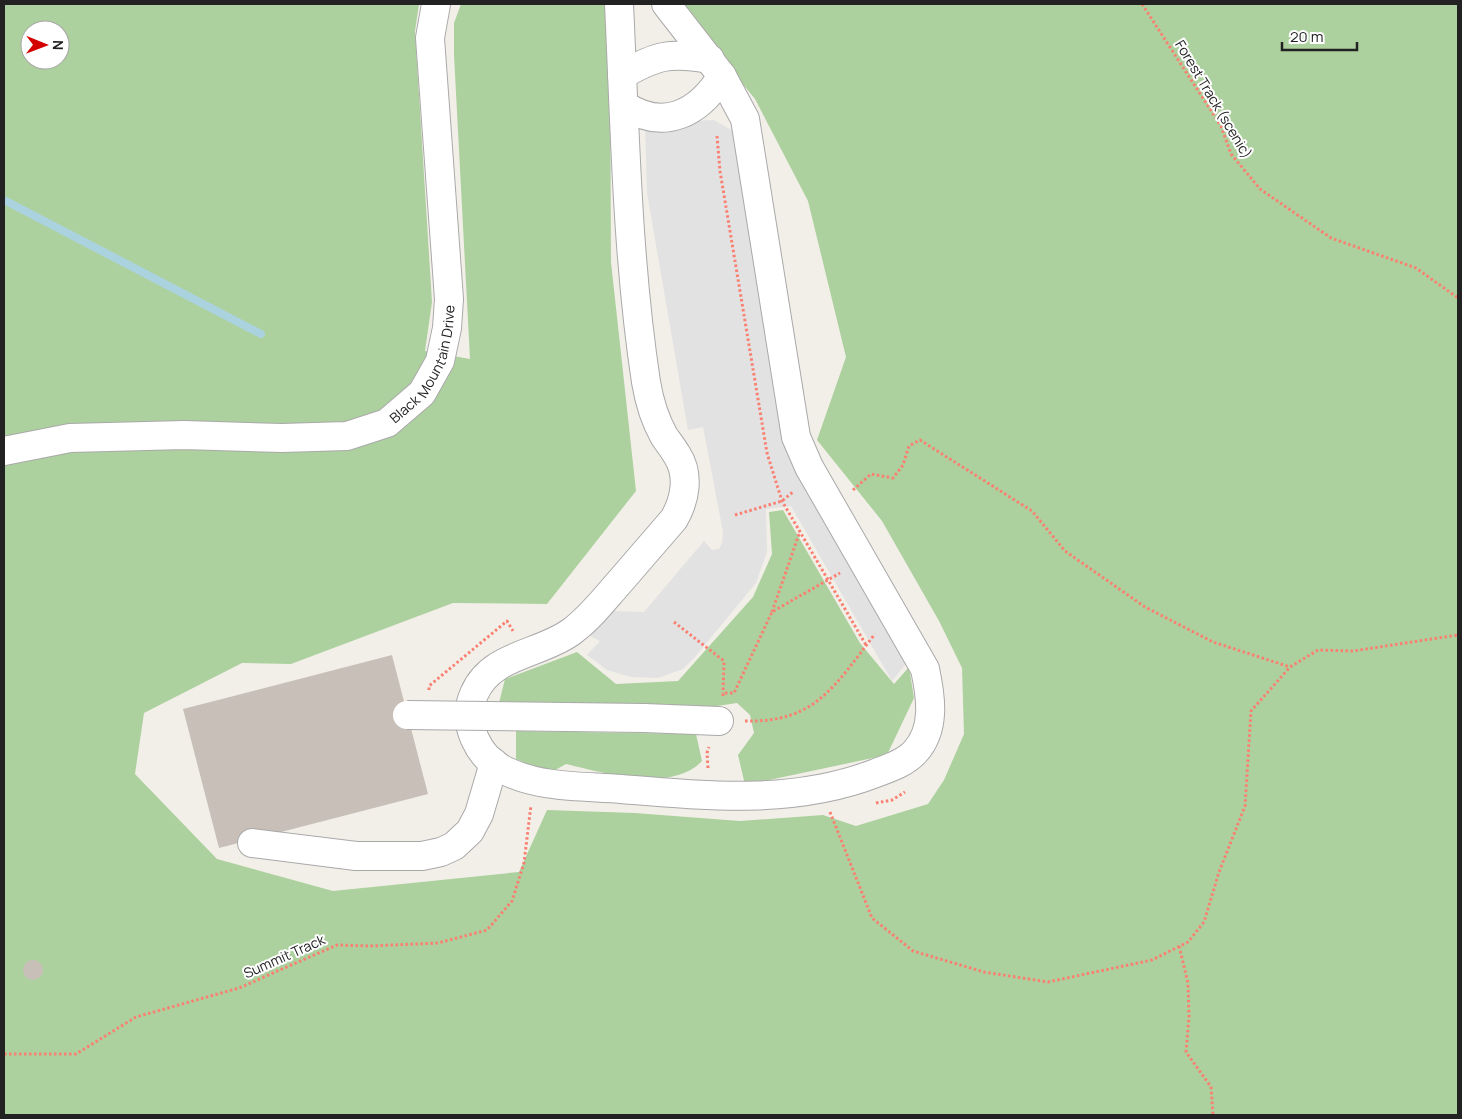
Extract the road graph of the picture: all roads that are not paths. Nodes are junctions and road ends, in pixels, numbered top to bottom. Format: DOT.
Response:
graph roads {
  1 [pos="436,4"];
  2 [pos="619,4"];
  3 [pos="666,4"];
  4 [pos="716,68"];
  5 [pos="622,75"];
  6 [pos="624,105"];
  7 [pos="4,450"];
  8 [pos="407,715"];
  9 [pos="719,720"];
  10 [pos="494,763"];
  11 [pos="252,843"];
  1 -- 7 [label="street, Black Mountain Drive"];
  2 -- 5 [label="street"];
  3 -- 4 [label="street"];
  4 -- 5 [label="street"];
  4 -- 6 [label="street"];
  4 -- 10 [label="street"];
  5 -- 6 [label="street"];
  6 -- 10 [label="street"];
  8 -- 9 [label="street, bridge"];
  10 -- 11 [label="street"];
}
